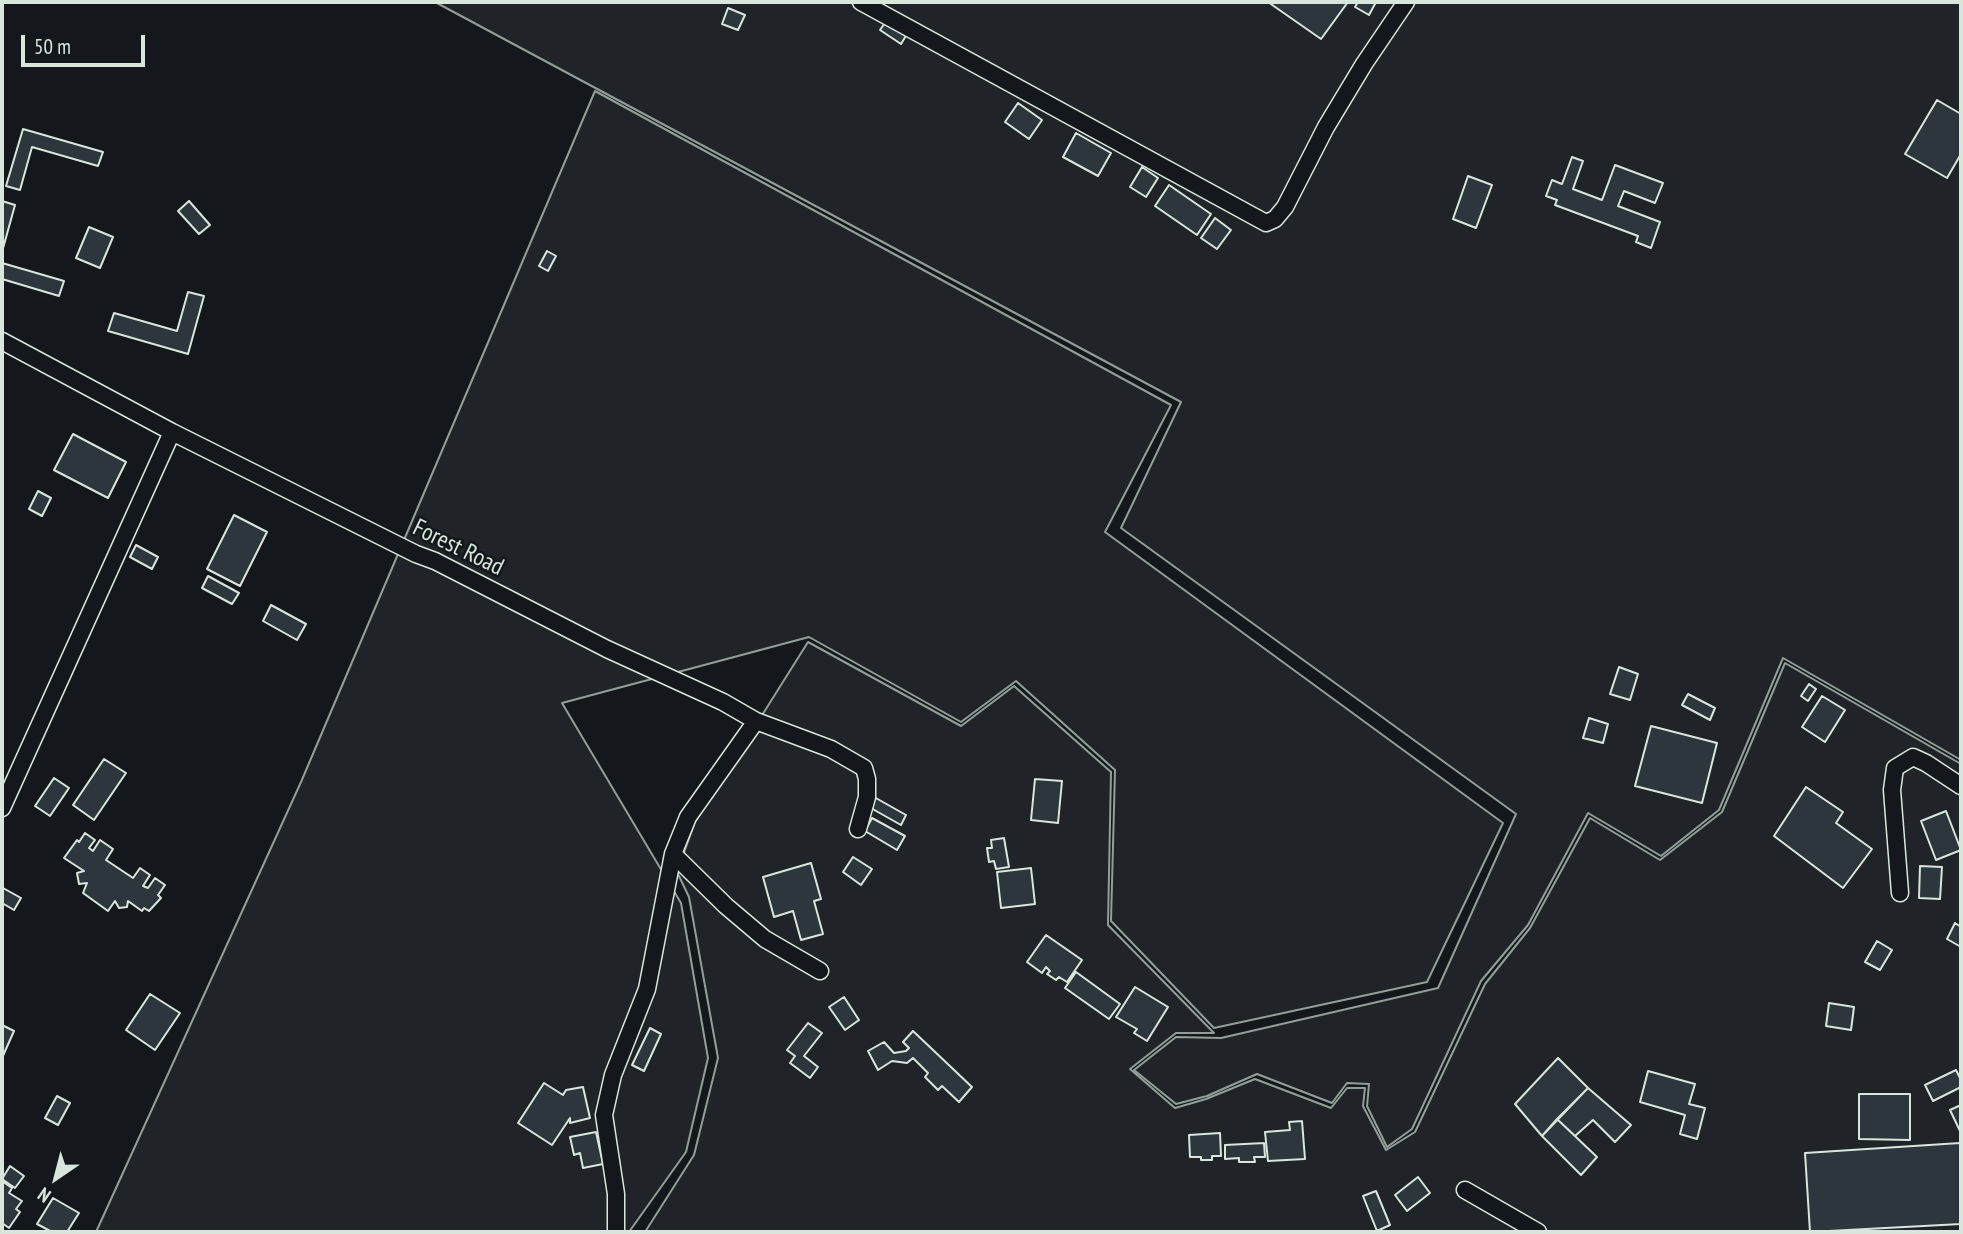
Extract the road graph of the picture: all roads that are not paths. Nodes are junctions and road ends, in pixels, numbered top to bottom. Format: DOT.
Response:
graph roads {
  1 [pos="861,2"];
  2 [pos="1406,2"];
  3 [pos="2,341"];
  4 [pos="172,432"];
  5 [pos="755,721"];
  6 [pos="1961,786"];
  7 [pos="2,808"];
  8 [pos="858,829"];
  9 [pos="674,854"];
  10 [pos="1900,894"];
  11 [pos="820,971"];
  12 [pos="1465,1190"];
  13 [pos="616,1232"];
  14 [pos="1538,1232"];
  1 -- 2 [label="street"];
  3 -- 4 [label="street, Forest Road"];
  4 -- 5 [label="street, Forest Road"];
  4 -- 7 [label="street"];
  5 -- 8 [label="street, Forest Road"];
  5 -- 9 [label="street"];
  6 -- 10 [label="street"];
  9 -- 11 [label="street"];
  9 -- 13 [label="street"];
  12 -- 14 [label="street"];
}
